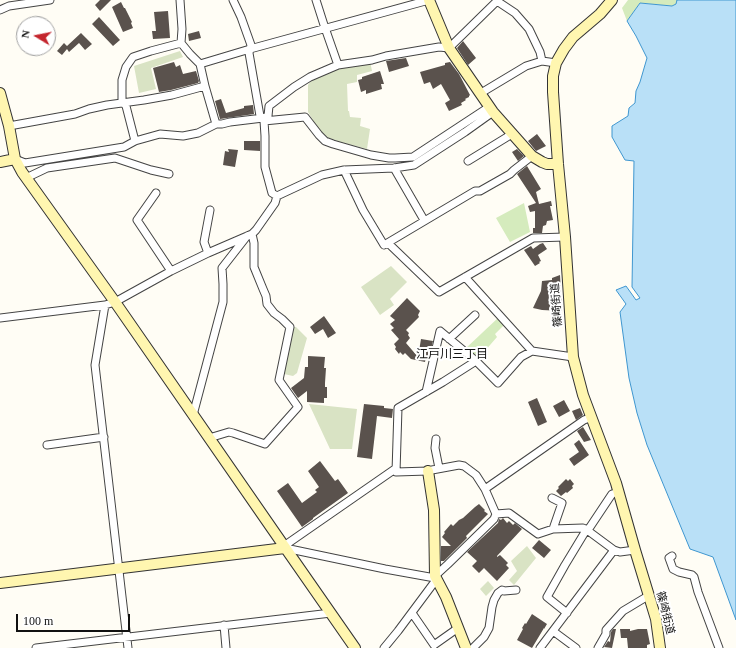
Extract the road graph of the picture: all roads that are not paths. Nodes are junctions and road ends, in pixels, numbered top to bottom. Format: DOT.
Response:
graph roads {
  1 [pos="50,0"];
  2 [pos="180,0"];
  3 [pos="233,0"];
  4 [pos="316,0"];
  5 [pos="429,0"];
  6 [pos="612,0"];
  7 [pos="498,1"];
  8 [pos="0,10"];
  9 [pos="325,29"];
  10 [pos="181,43"];
  11 [pos="449,48"];
  12 [pos="250,49"];
  13 [pos="542,61"];
  14 [pos="556,63"];
  15 [pos="200,64"];
  16 [pos="338,66"];
  17 [pos="205,86"];
  18 [pos="0,93"];
  19 [pos="481,93"];
  20 [pos="124,103"];
  21 [pos="489,110"];
  22 [pos="263,119"];
  23 [pos="216,124"];
  24 [pos="9,126"];
  25 [pos="512,134"];
  26 [pos="135,141"];
  27 [pos="532,156"];
  28 [pos="15,159"];
  29 [pos="468,161"];
  30 [pos="0,162"];
  31 [pos="558,164"];
  32 [pos="394,168"];
  33 [pos="344,170"];
  34 [pos="169,174"];
  35 [pos="26,178"];
  36 [pos="156,193"];
  37 [pos="277,196"];
  38 [pos="210,210"];
  39 [pos="424,220"];
  40 [pos="249,235"];
  41 [pos="565,237"];
  42 [pos="388,243"];
  43 [pos="208,253"];
  44 [pos="171,271"];
  45 [pos="465,277"];
  46 [pos="115,302"];
  47 [pos="105,305"];
  48 [pos="476,315"];
  49 [pos="0,318"];
  50 [pos="449,339"];
  51 [pos="532,350"];
  52 [pos="573,357"];
  53 [pos="476,361"];
  54 [pos="426,392"];
  55 [pos="193,415"];
  56 [pos="592,417"];
  57 [pos="104,438"];
  58 [pos="209,438"];
  59 [pos="436,438"];
  60 [pos="47,445"];
  61 [pos="439,468"];
  62 [pos="395,469"];
  63 [pos="428,471"];
  64 [pos="485,489"];
  65 [pos="619,492"];
  66 [pos="552,498"];
  67 [pos="496,514"];
  68 [pos="553,529"];
  69 [pos="587,530"];
  70 [pos="285,547"];
  71 [pos="614,550"];
  72 [pos="635,550"];
  73 [pos="672,556"];
  74 [pos="119,568"];
  75 [pos="435,578"];
  76 [pos="0,583"];
  77 [pos="516,590"];
  78 [pos="648,596"];
  79 [pos="331,613"];
  80 [pos="412,613"];
  81 [pos="567,613"];
  82 [pos="224,625"];
  83 [pos="458,628"];
  84 [pos="553,631"];
  85 [pos="127,637"];
  86 [pos="432,647"];
  87 [pos="37,648"];
  88 [pos="128,648"];
  89 [pos="226,648"];
  90 [pos="355,648"];
  91 [pos="384,648"];
  92 [pos="466,648"];
  93 [pos="473,648"];
  94 [pos="540,648"];
  95 [pos="576,648"];
  96 [pos="598,648"];
  97 [pos="660,648"];
  98 [pos="718,648"];
  1 -- 8 [label="street"];
  2 -- 10 [label="street"];
  3 -- 12 [label="street"];
  4 -- 9 [label="street"];
  5 -- 9 [label="street"];
  5 -- 11 [label="street"];
  6 -- 14 [label="street"];
  7 -- 11 [label="street"];
  7 -- 13 [label="street"];
  9 -- 12 [label="street"];
  9 -- 16 [label="street"];
  10 -- 15 [label="street"];
  10 -- 20 [label="street"];
  11 -- 16 [label="street"];
  11 -- 19 [label="street"];
  12 -- 15 [label="street"];
  12 -- 22 [label="street"];
  13 -- 14 [label="street"];
  13 -- 19 [label="street"];
  14 -- 31 [label="street, 篠崎街道"];
  15 -- 17 [label="street"];
  16 -- 22 [label="street"];
  17 -- 20 [label="street"];
  17 -- 23 [label="street"];
  18 -- 24 [label="street"];
  19 -- 21 [label="street"];
  20 -- 24 [label="street"];
  20 -- 26 [label="street"];
  21 -- 22 [label="street"];
  21 -- 25 [label="street"];
  21 -- 32 [label="street"];
  22 -- 23 [label="street"];
  22 -- 37 [label="street"];
  23 -- 26 [label="street"];
  24 -- 28 [label="street"];
  25 -- 27 [label="street"];
  25 -- 29 [label="street"];
  26 -- 28 [label="street"];
  27 -- 31 [label="street"];
  27 -- 39 [label="street"];
  28 -- 30 [label="street"];
  28 -- 35 [label="street"];
  31 -- 41 [label="street, 篠崎街道"];
  32 -- 33 [label="street"];
  32 -- 39 [label="street"];
  33 -- 37 [label="street"];
  33 -- 42 [label="street"];
  34 -- 35 [label="street"];
  35 -- 46 [label="street"];
  36 -- 44 [label="street"];
  37 -- 40 [label="street"];
  38 -- 43 [label="street"];
  39 -- 42 [label="street"];
  40 -- 43 [label="street"];
  40 -- 55 [label="street"];
  40 -- 58 [label="street"];
  41 -- 45 [label="street"];
  41 -- 52 [label="street, 篠崎街道"];
  42 -- 45 [label="street"];
  43 -- 44 [label="street"];
  44 -- 46 [label="street"];
  45 -- 51 [label="street"];
  46 -- 47 [label="street"];
  46 -- 55 [label="street"];
  47 -- 49 [label="street"];
  47 -- 57 [label="street"];
  48 -- 50 [label="street"];
  50 -- 53 [label="street"];
  50 -- 54 [label="street"];
  51 -- 52 [label="street"];
  51 -- 53 [label="street"];
  52 -- 56 [label="street, 篠崎街道"];
  53 -- 54 [label="street"];
  54 -- 62 [label="street"];
  55 -- 58 [label="street"];
  56 -- 64 [label="street"];
  56 -- 65 [label="street, 篠崎街道"];
  57 -- 60 [label="street"];
  57 -- 74 [label="street"];
  58 -- 70 [label="street"];
  59 -- 61 [label="street"];
  61 -- 63 [label="street"];
  61 -- 64 [label="street"];
  62 -- 63 [label="street"];
  62 -- 70 [label="street"];
  63 -- 75 [label="street"];
  64 -- 67 [label="street"];
  65 -- 69 [label="street"];
  65 -- 72 [label="street, 篠崎街道"];
  66 -- 68 [label="street"];
  67 -- 68 [label="street"];
  67 -- 75 [label="street"];
  68 -- 69 [label="street"];
  69 -- 71 [label="street"];
  69 -- 81 [label="street"];
  70 -- 74 [label="street"];
  70 -- 75 [label="street"];
  70 -- 79 [label="street"];
  71 -- 72 [label="street"];
  71 -- 81 [label="street"];
  72 -- 78 [label="street, 篠崎街道"];
  73 -- 98 [label="street"];
  74 -- 76 [label="street"];
  74 -- 85 [label="street"];
  75 -- 80 [label="street"];
  75 -- 83 [label="street"];
  77 -- 93 [label="street"];
  78 -- 96 [label="street"];
  78 -- 97 [label="street, 篠崎街道"];
  79 -- 82 [label="street"];
  79 -- 90 [label="street"];
  80 -- 86 [label="street"];
  80 -- 91 [label="street"];
  81 -- 84 [label="street"];
  82 -- 85 [label="street"];
  82 -- 89 [label="street"];
  83 -- 86 [label="street"];
  83 -- 92 [label="street"];
  84 -- 94 [label="street"];
  84 -- 95 [label="street"];
  85 -- 87 [label="street"];
  85 -- 88 [label="street"];
}
